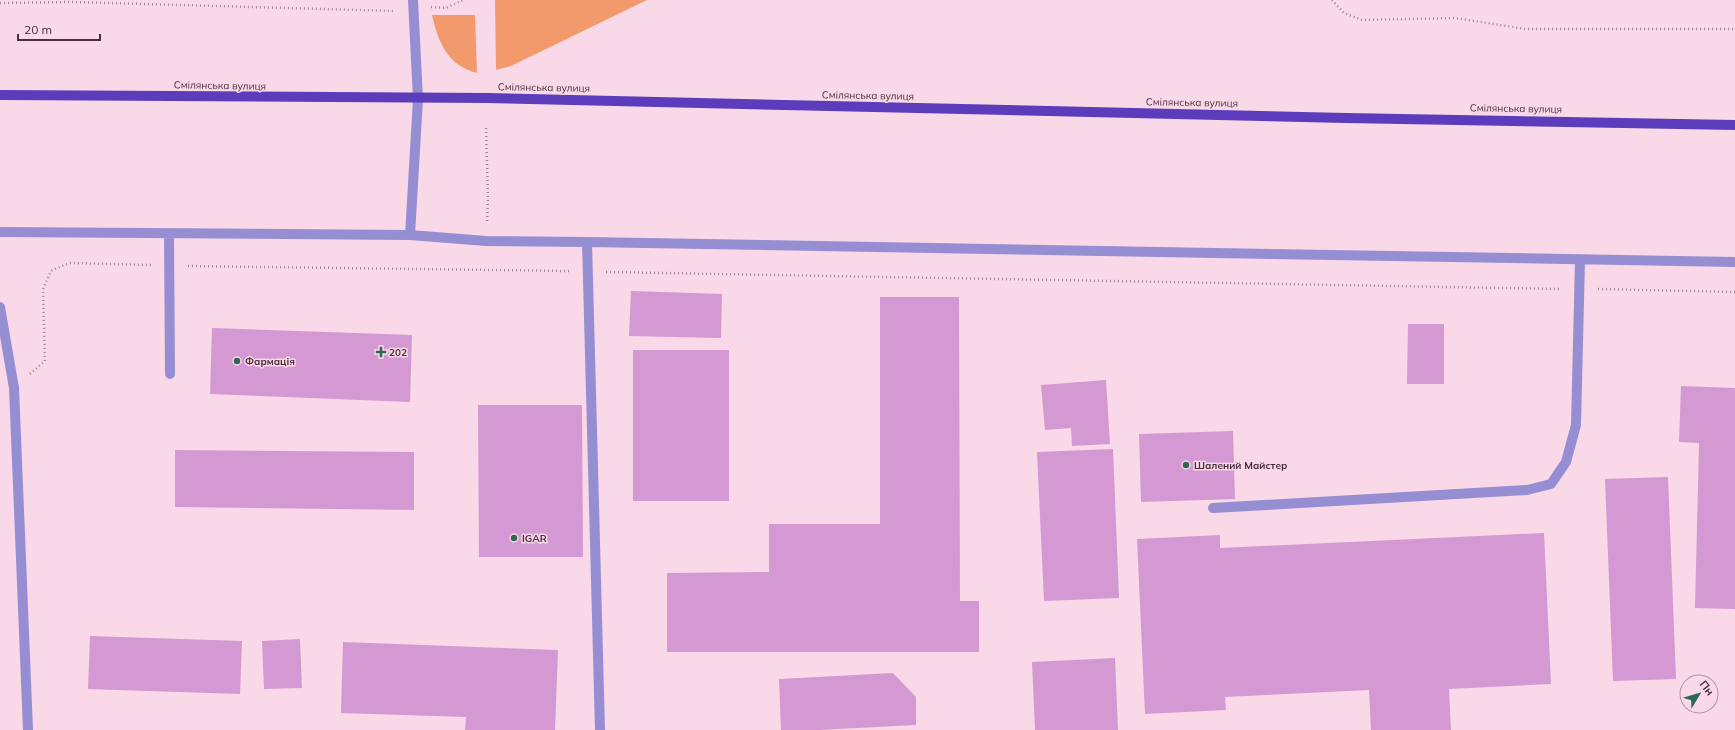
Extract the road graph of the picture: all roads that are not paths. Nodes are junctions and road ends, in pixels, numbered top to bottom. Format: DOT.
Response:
graph roads {
  1 [pos="413,3"];
  2 [pos="0,95"];
  3 [pos="418,99"];
  4 [pos="1735,124"];
  5 [pos="0,232"];
  6 [pos="169,234"];
  7 [pos="410,236"];
  8 [pos="587,242"];
  9 [pos="1580,260"];
  10 [pos="1735,262"];
  11 [pos="0,307"];
  12 [pos="170,374"];
  13 [pos="1212,508"];
  14 [pos="28,730"];
  15 [pos="600,730"];
  1 -- 3 [label="street"];
  2 -- 3 [label="main road, Смілянська вулиця"];
  3 -- 4 [label="main road, Смілянська вулиця"];
  3 -- 7 [label="street"];
  5 -- 6 [label="street"];
  6 -- 7 [label="street"];
  6 -- 12 [label="street"];
  7 -- 8 [label="street"];
  8 -- 9 [label="street"];
  8 -- 15 [label="street"];
  9 -- 10 [label="street"];
  9 -- 13 [label="street"];
  11 -- 14 [label="street"];
}
